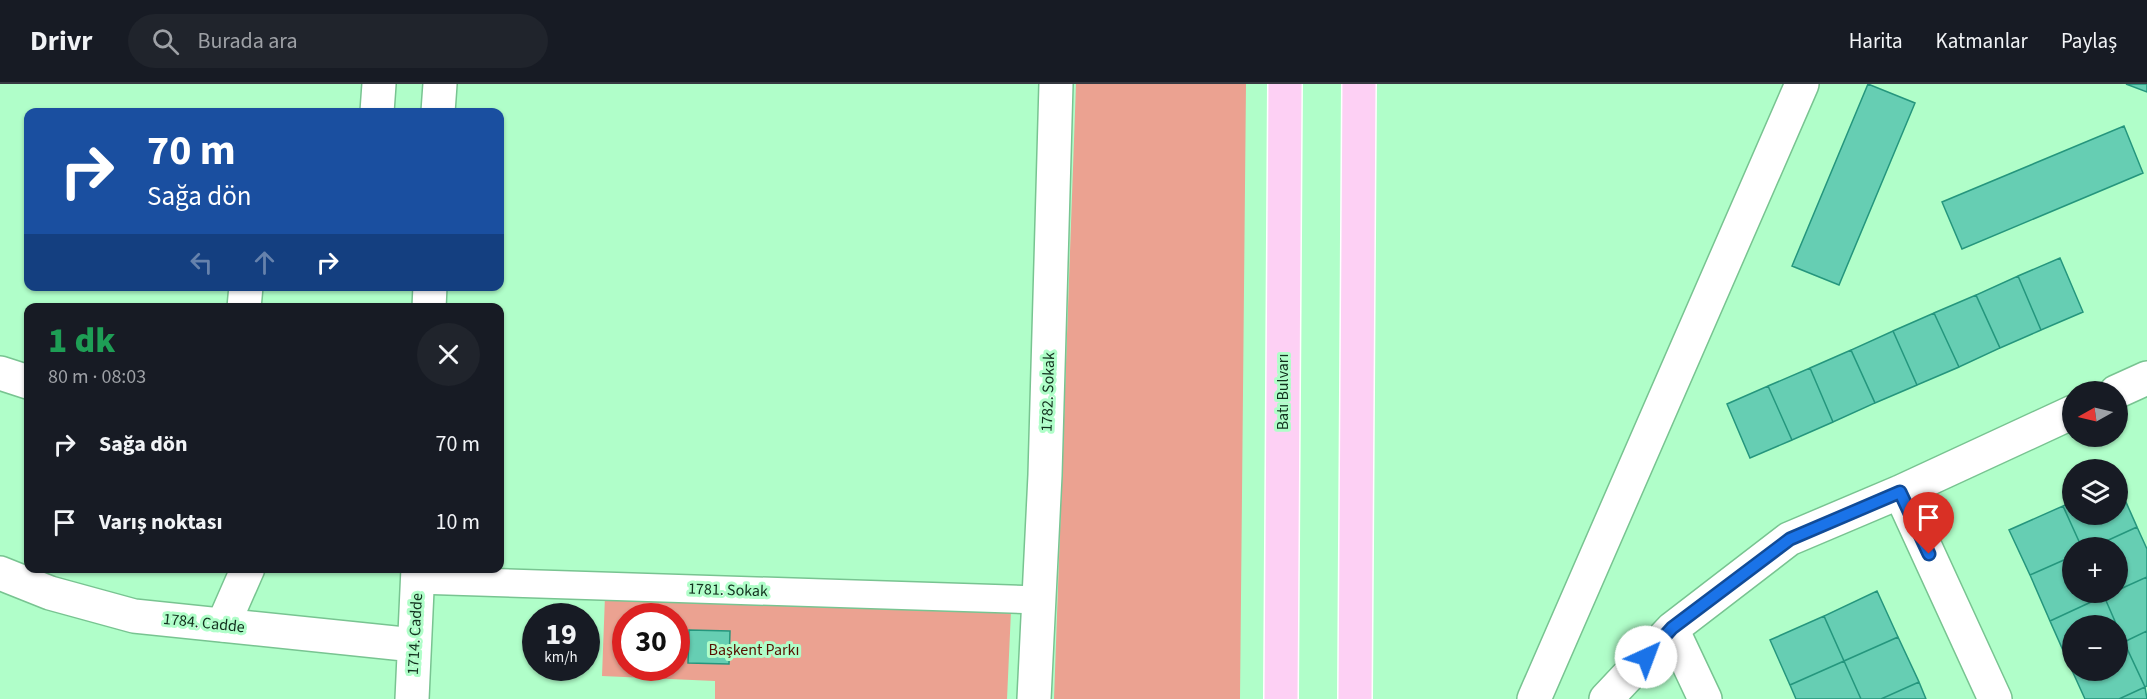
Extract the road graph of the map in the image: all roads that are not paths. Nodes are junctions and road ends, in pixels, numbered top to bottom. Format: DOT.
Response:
graph roads {
  1 [pos="379,84"];
  2 [pos="440,84"];
  3 [pos="1056,84"];
  4 [pos="1285,84"];
  5 [pos="1359,84"];
  6 [pos="1802,84"];
  7 [pos="377,108"];
  8 [pos="438,108"];
  9 [pos="0,373"];
  10 [pos="24,381"];
  11 [pos="2062,416"];
  12 [pos="1900,492"];
  13 [pos="0,573"];
  14 [pos="246,573"];
  15 [pos="417,574"];
  16 [pos="1039,600"];
  17 [pos="224,625"];
  18 [pos="1672,628"];
  19 [pos="414,645"];
  20 [pos="412,699"];
  21 [pos="1034,699"];
  22 [pos="1281,699"];
  23 [pos="1355,699"];
  24 [pos="1534,699"];
  25 [pos="1606,699"];
  26 [pos="1705,699"];
  27 [pos="1995,699"];
  1 -- 7 [label="street"];
  2 -- 8 [label="street"];
  3 -- 16 [label="street, 1782. Sokak"];
  4 -- 22 [label="main road, Batı Bulvarı"];
  5 -- 23 [label="main road"];
  6 -- 24 [label="street"];
  9 -- 10 [label="street"];
  11 -- 12 [label="street"];
  12 -- 18 [label="street"];
  12 -- 27 [label="street"];
  13 -- 17 [label="street, 1784. Cadde"];
  14 -- 17 [label="street"];
  15 -- 16 [label="street, 1781. Sokak"];
  15 -- 19 [label="street, 1714. Cadde"];
  16 -- 21 [label="street, 1782. Sokak"];
  17 -- 19 [label="street, 1784. Cadde"];
  18 -- 25 [label="street"];
  18 -- 26 [label="street"];
  19 -- 20 [label="street, 1714. Cadde"];
}
